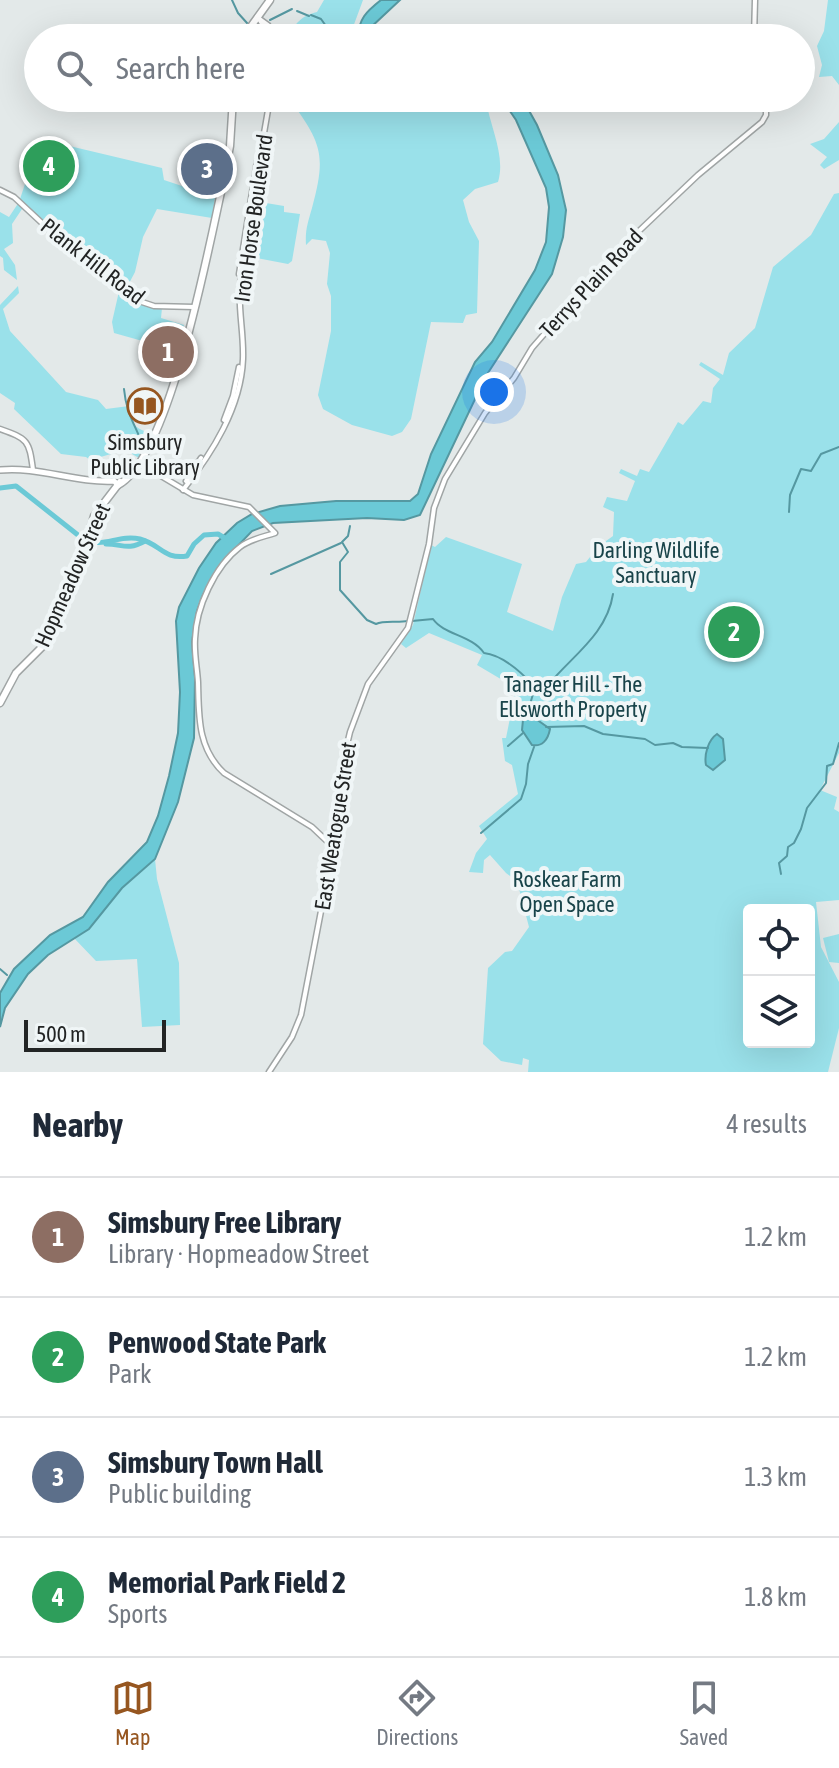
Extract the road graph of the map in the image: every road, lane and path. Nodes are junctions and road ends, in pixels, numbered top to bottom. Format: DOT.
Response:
graph roads {
  1 [pos="270,0"];
  2 [pos="755,0"];
  3 [pos="257,17"];
  4 [pos="254,24"];
  5 [pos="267,24"];
  6 [pos="754,24"];
  7 [pos="232,112"];
  8 [pos="266,112"];
  9 [pos="766,112"];
  10 [pos="0,190"];
  11 [pos="194,307"];
  12 [pos="0,429"];
  13 [pos="141,464"];
  14 [pos="0,470"];
  15 [pos="33,470"];
  16 [pos="118,485"];
  17 [pos="183,490"];
  18 [pos="438,493"];
  19 [pos="0,703"];
  20 [pos="331,845"];
  21 [pos="269,1072"];
  1 -- 3 [label="highway"];
  2 -- 6 [label="street"];
  3 -- 4 [label="highway"];
  3 -- 5 [label="street"];
  7 -- 11 [label="highway, Hopmeadow Street"];
  8 -- 17 [label="street, Iron Horse Boulevard"];
  9 -- 18 [label="street, Terrys Plain Road"];
  10 -- 11 [label="street, Plank Hill Road"];
  11 -- 13 [label="highway, Hopmeadow Street"];
  12 -- 15 [label="street"];
  13 -- 16 [label="highway, Hopmeadow Street"];
  13 -- 17 [label="street"];
  14 -- 15 [label="main road"];
  15 -- 16 [label="main road"];
  16 -- 19 [label="highway, Hopmeadow Street"];
  17 -- 20 [label="street"];
  18 -- 20 [label="street, East Weatogue Street"];
  20 -- 21 [label="street, East Weatogue Street"];
}
